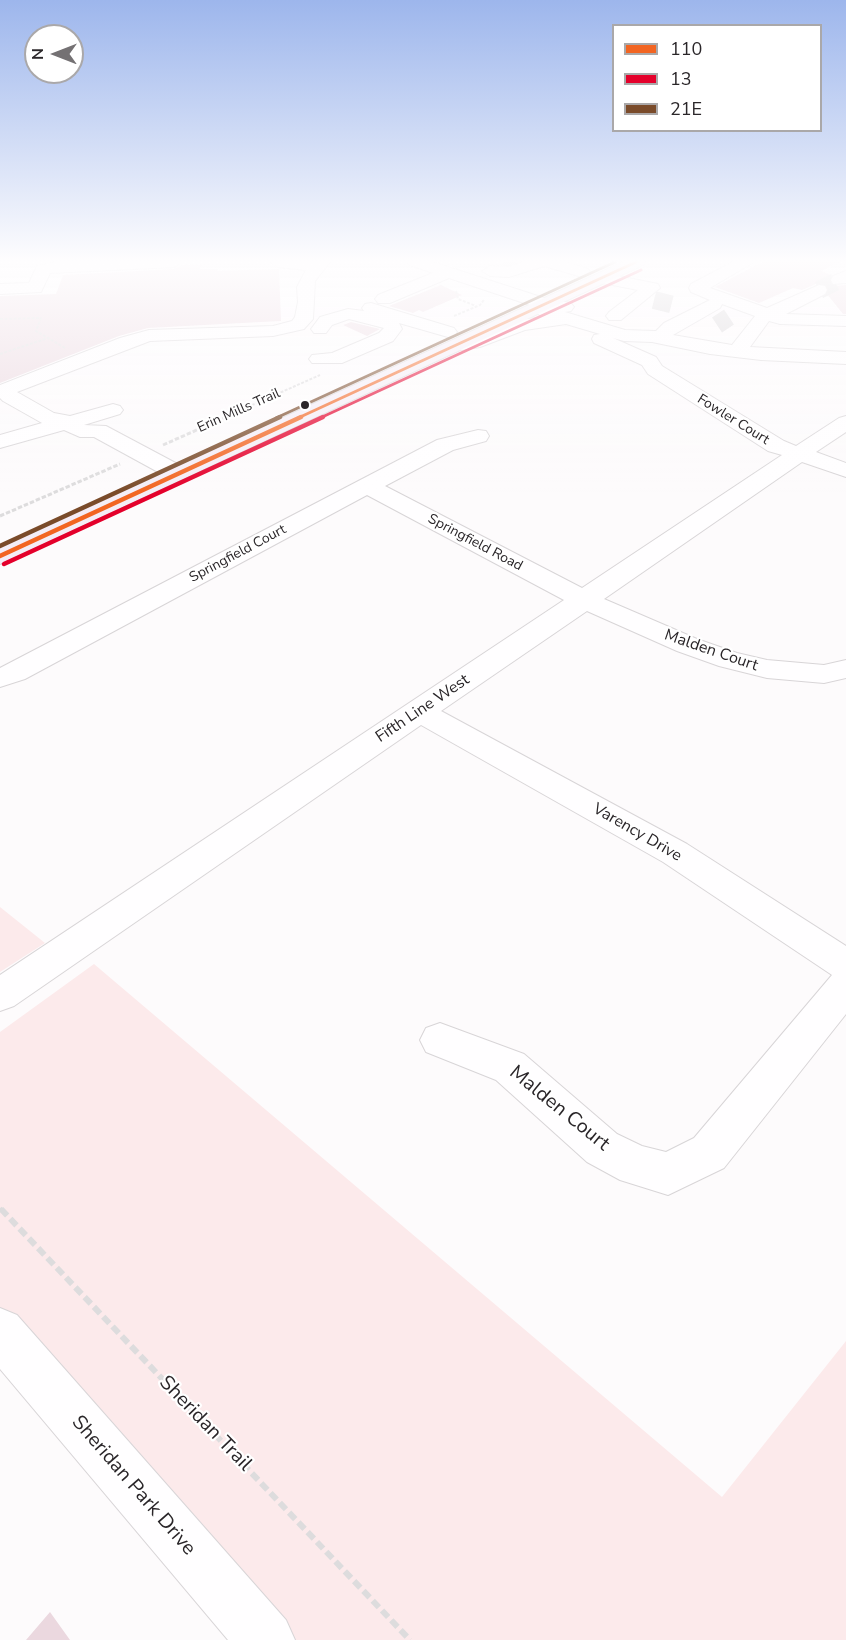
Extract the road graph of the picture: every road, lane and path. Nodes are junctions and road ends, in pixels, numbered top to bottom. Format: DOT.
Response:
graph roads {
  1 [pos="46,339"];
  2 [pos="49,339"];
  3 [pos="142,339"];
  4 [pos="382,339"];
  5 [pos="439,339"];
  6 [pos="599,339"];
  7 [pos="665,339"];
  8 [pos="746,339"];
  9 [pos="737,351"];
  10 [pos="0,354"];
  11 [pos="807,356"];
  12 [pos="846,358"];
  13 [pos="86,359"];
  14 [pos="323,366"];
  15 [pos="846,368"];
  16 [pos="6,389"];
  17 [pos="113,410"];
  18 [pos="846,422"];
  19 [pos="69,424"];
  20 [pos="478,435"];
  21 [pos="0,442"];
  22 [pos="798,454"];
  23 [pos="116,466"];
  24 [pos="158,466"];
  25 [pos="846,470"];
  26 [pos="367,486"];
  27 [pos="0,516"];
  28 [pos="0,532"];
  29 [pos="0,556"];
  30 [pos="583,599"];
  31 [pos="846,669"];
  32 [pos="0,678"];
  33 [pos="420,712"];
  34 [pos="846,965"];
  35 [pos="846,986"];
  36 [pos="0,995"];
  37 [pos="440,1040"];
  38 [pos="0,1208"];
  39 [pos="0,1332"];
  40 [pos="266,1640"];
  41 [pos="410,1640"];
  1 -- 10 [label="path"];
  2 -- 13 [label="path"];
  3 -- 13 [label="street"];
  4 -- 14 [label="street"];
  5 -- 24 [label="main road"];
  6 -- 22 [label="street, Fowler Court"];
  7 -- 9 [label="street"];
  8 -- 9 [label="street"];
  9 -- 11 [label="street"];
  11 -- 12 [label="street"];
  11 -- 15 [label="street"];
  13 -- 16 [label="street"];
  14 -- 24 [label="path, Erin Mills Trail"];
  16 -- 19 [label="street"];
  17 -- 19 [label="street"];
  18 -- 22 [label="street, Fifth Line West"];
  19 -- 21 [label="street"];
  19 -- 24 [label="street"];
  20 -- 26 [label="street, Springfield Court"];
  22 -- 25 [label="street, Fowler Court"];
  22 -- 30 [label="street, Fifth Line West"];
  23 -- 27 [label="path"];
  24 -- 28 [label="main road"];
  24 -- 29 [label="main road"];
  26 -- 30 [label="street, Springfield Road"];
  26 -- 32 [label="street, Springfield Court"];
  30 -- 31 [label="street, Malden Court"];
  30 -- 33 [label="street, Fifth Line West"];
  33 -- 34 [label="street, Varency Drive"];
  33 -- 36 [label="street, Fifth Line West"];
  35 -- 37 [label="street, Malden Court"];
  38 -- 41 [label="path, Sheridan Trail"];
  39 -- 40 [label="street, Sheridan Park Drive"];
}
